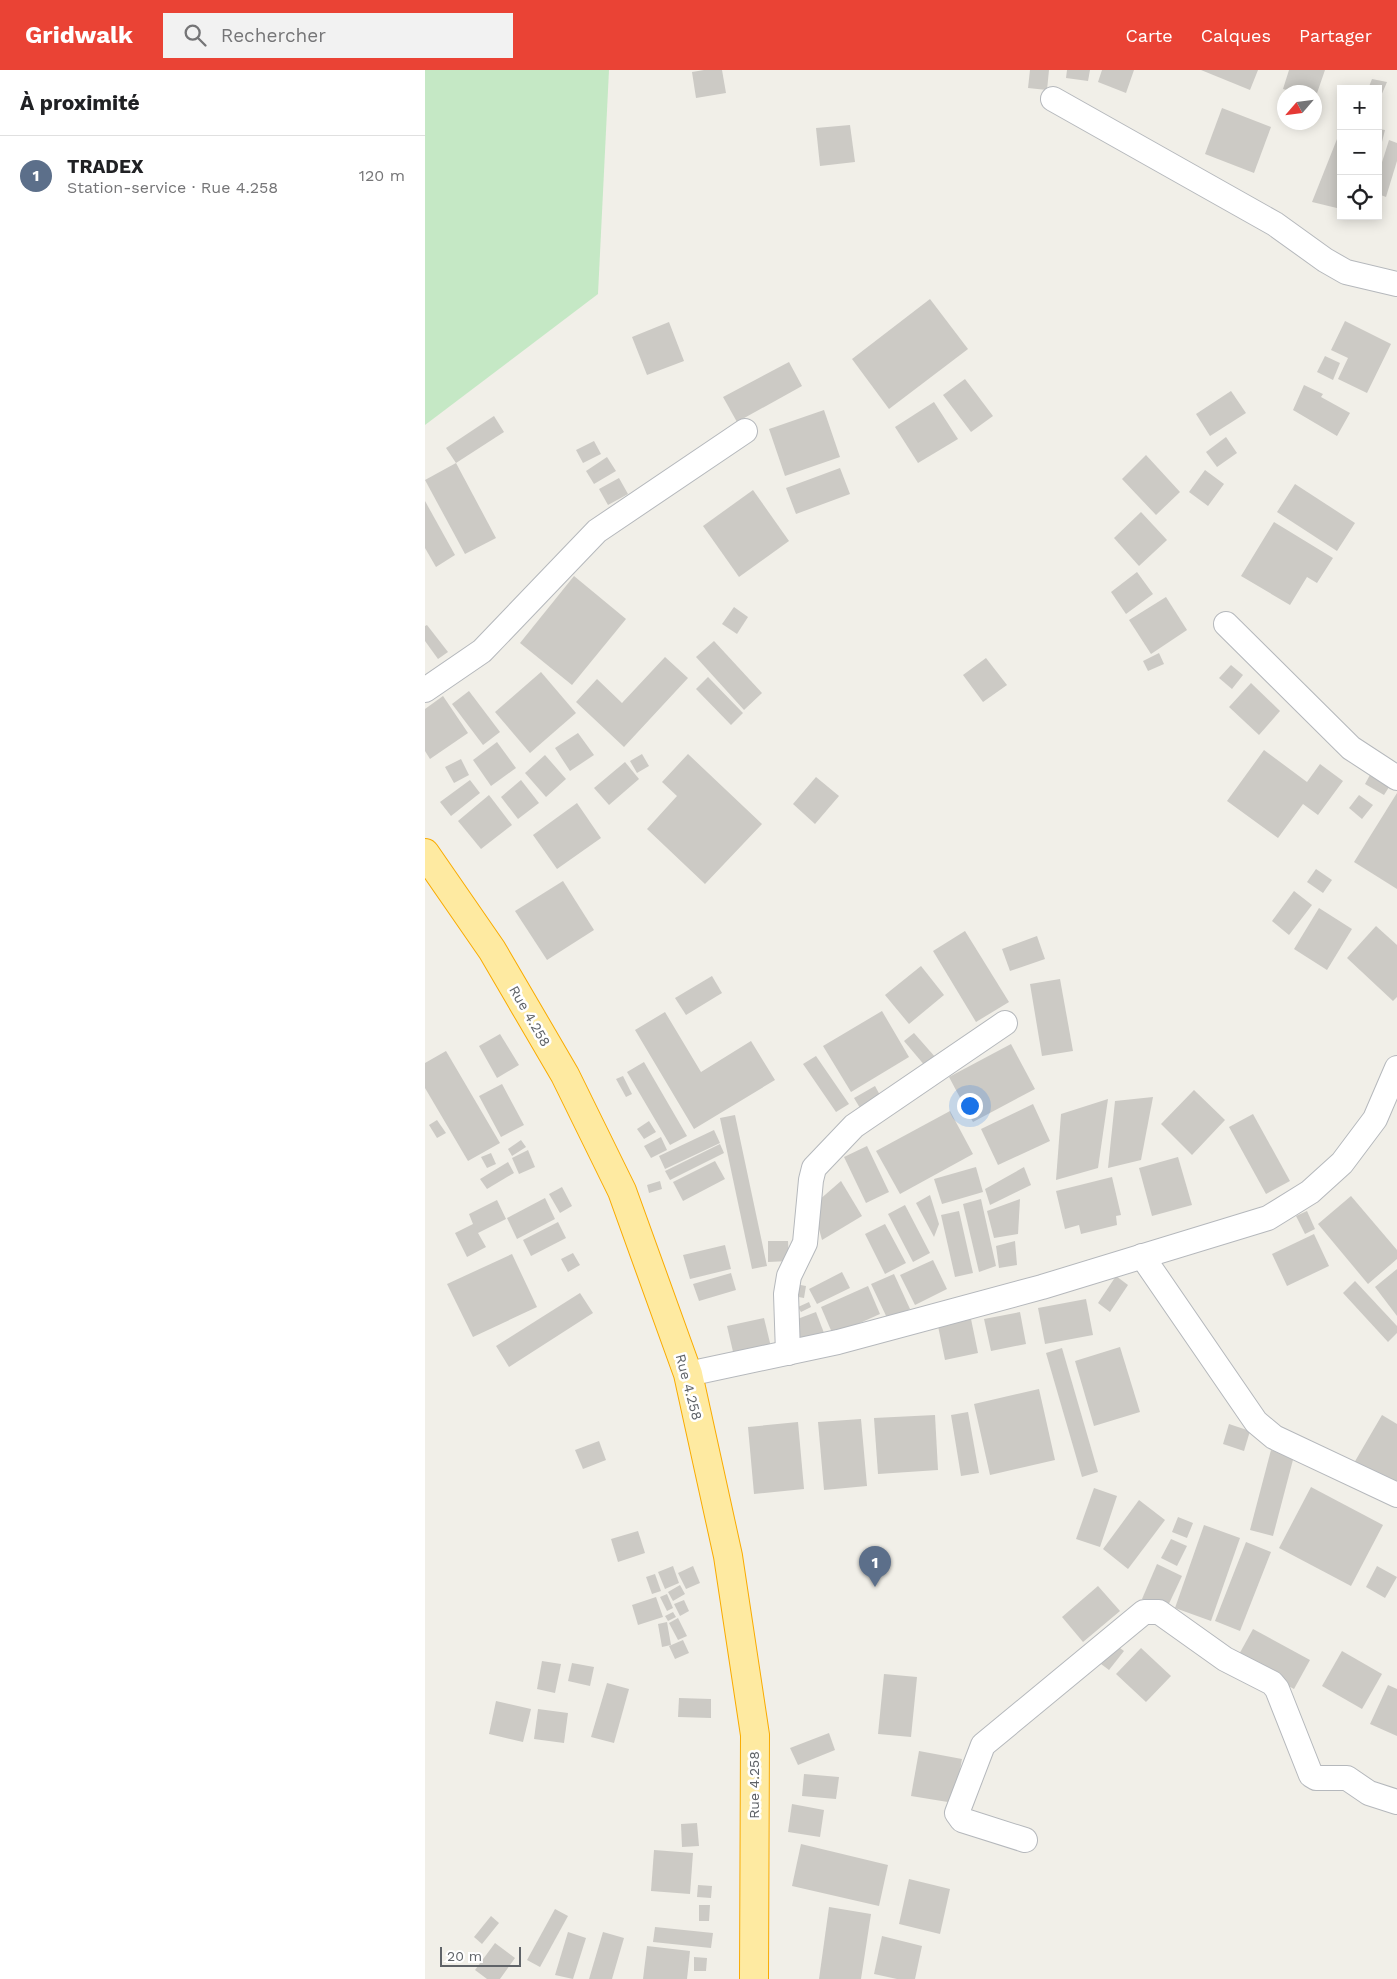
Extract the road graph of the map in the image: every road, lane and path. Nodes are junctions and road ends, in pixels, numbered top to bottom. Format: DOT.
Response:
graph roads {
  1 [pos="1053,99"];
  2 [pos="1397,284"];
  3 [pos="745,431"];
  4 [pos="1225,624"];
  5 [pos="425,690"];
  6 [pos="1397,778"];
  7 [pos="425,853"];
  8 [pos="1005,1023"];
  9 [pos="1397,1068"];
  10 [pos="1142,1256"];
  11 [pos="788,1353"];
  12 [pos="688,1374"];
  13 [pos="1397,1495"];
  14 [pos="1397,1802"];
  15 [pos="1025,1840"];
  16 [pos="754,1979"];
  1 -- 2 [label="street"];
  3 -- 5 [label="street"];
  4 -- 6 [label="street"];
  7 -- 12 [label="highway, Rue 4.258"];
  8 -- 11 [label="street"];
  9 -- 10 [label="street"];
  10 -- 11 [label="street"];
  10 -- 13 [label="street"];
  11 -- 12 [label="street"];
  12 -- 16 [label="highway, Rue 4.258"];
  14 -- 15 [label="street"];
}
